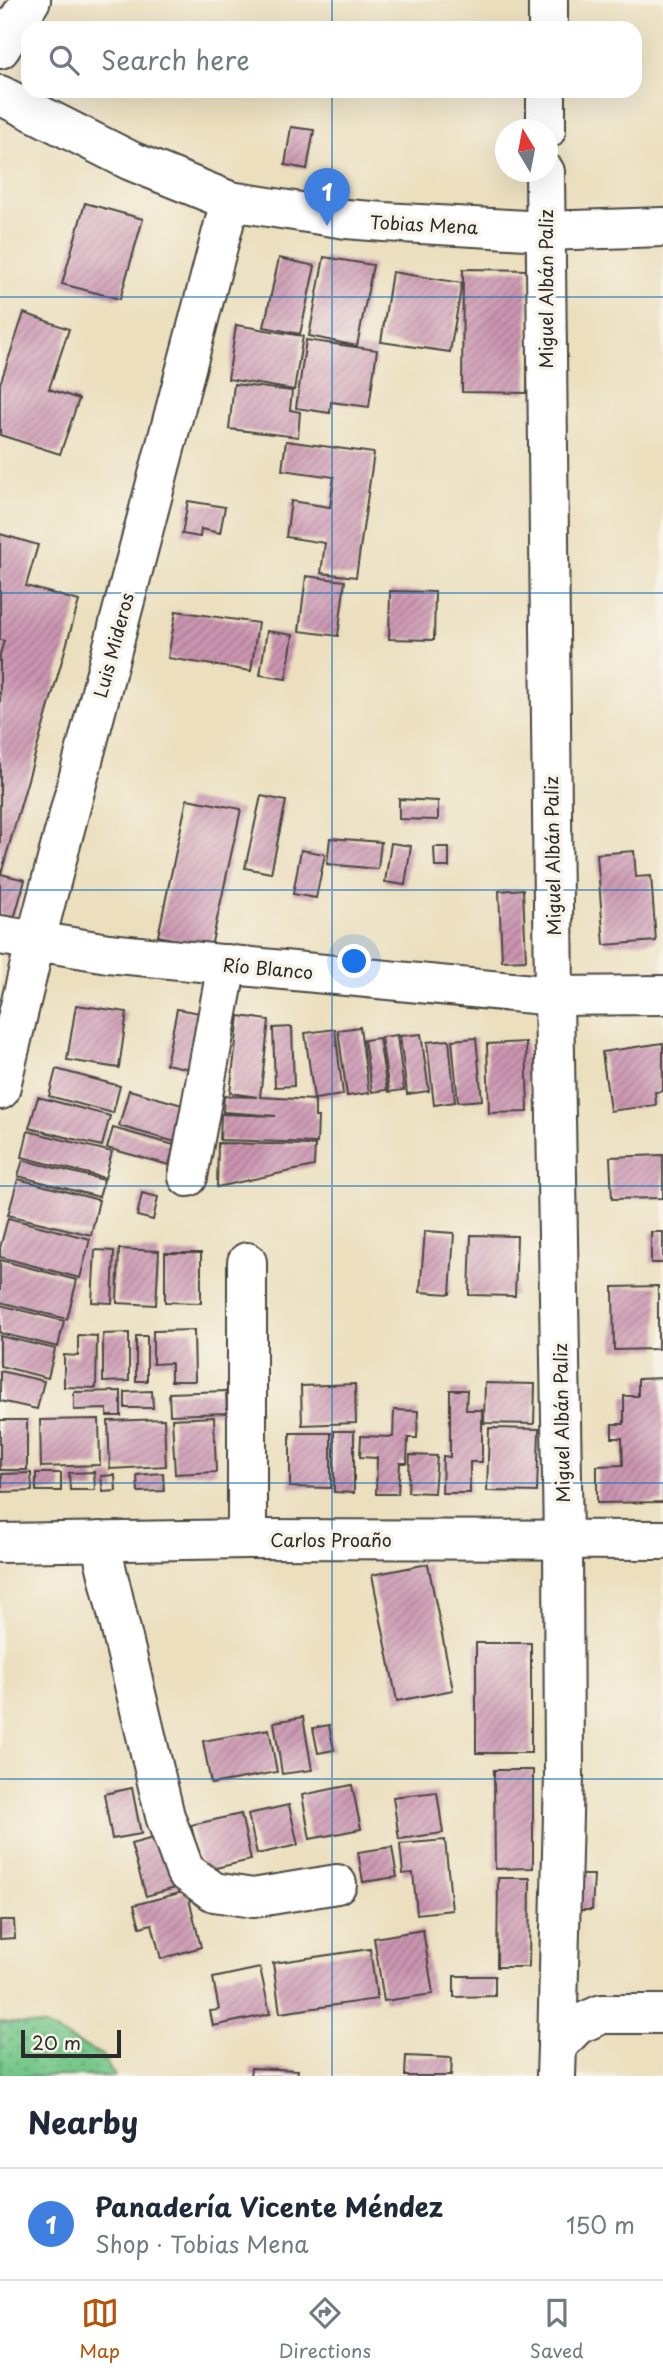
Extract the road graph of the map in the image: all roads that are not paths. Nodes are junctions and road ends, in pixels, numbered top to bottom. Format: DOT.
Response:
graph roads {
  1 [pos="32,0"];
  2 [pos="548,0"];
  3 [pos="548,21"];
  4 [pos="0,49"];
  5 [pos="0,95"];
  6 [pos="547,98"];
  7 [pos="546,119"];
  8 [pos="545,182"];
  9 [pos="230,201"];
  10 [pos="663,227"];
  11 [pos="544,231"];
  12 [pos="18,939"];
  13 [pos="227,964"];
  14 [pos="663,995"];
  15 [pos="554,996"];
  16 [pos="0,1090"];
  17 [pos="188,1177"];
  18 [pos="247,1262"];
  19 [pos="247,1539"];
  20 [pos="564,1540"];
  21 [pos="663,1540"];
  22 [pos="100,1541"];
  23 [pos="0,1543"];
  24 [pos="337,1884"];
  25 [pos="645,2013"];
  26 [pos="557,2061"];
  1 -- 4 [label="street"];
  2 -- 3 [label="street"];
  5 -- 9 [label="street, Tobias Mena"];
  6 -- 7 [label="street"];
  8 -- 11 [label="street, Miguel Albán Paliz"];
  9 -- 11 [label="street, Tobias Mena"];
  9 -- 12 [label="street, Luis Mideros"];
  10 -- 11 [label="street, Tobias Mena"];
  11 -- 15 [label="street, Miguel Albán Paliz"];
  12 -- 13 [label="street, Río Blanco"];
  12 -- 16 [label="street, Luis Mideros"];
  13 -- 15 [label="street, Río Blanco"];
  13 -- 17 [label="street"];
  14 -- 15 [label="street, Río Blanco"];
  15 -- 20 [label="street, Miguel Albán Paliz"];
  18 -- 19 [label="street"];
  19 -- 20 [label="street, Carlos Proaño"];
  19 -- 22 [label="street, Carlos Proaño"];
  20 -- 21 [label="street, Carlos Proaño"];
  20 -- 26 [label="street, Miguel Albán Paliz"];
  22 -- 23 [label="street, Carlos Proaño"];
  22 -- 24 [label="street"];
  25 -- 26 [label="street"];
}
